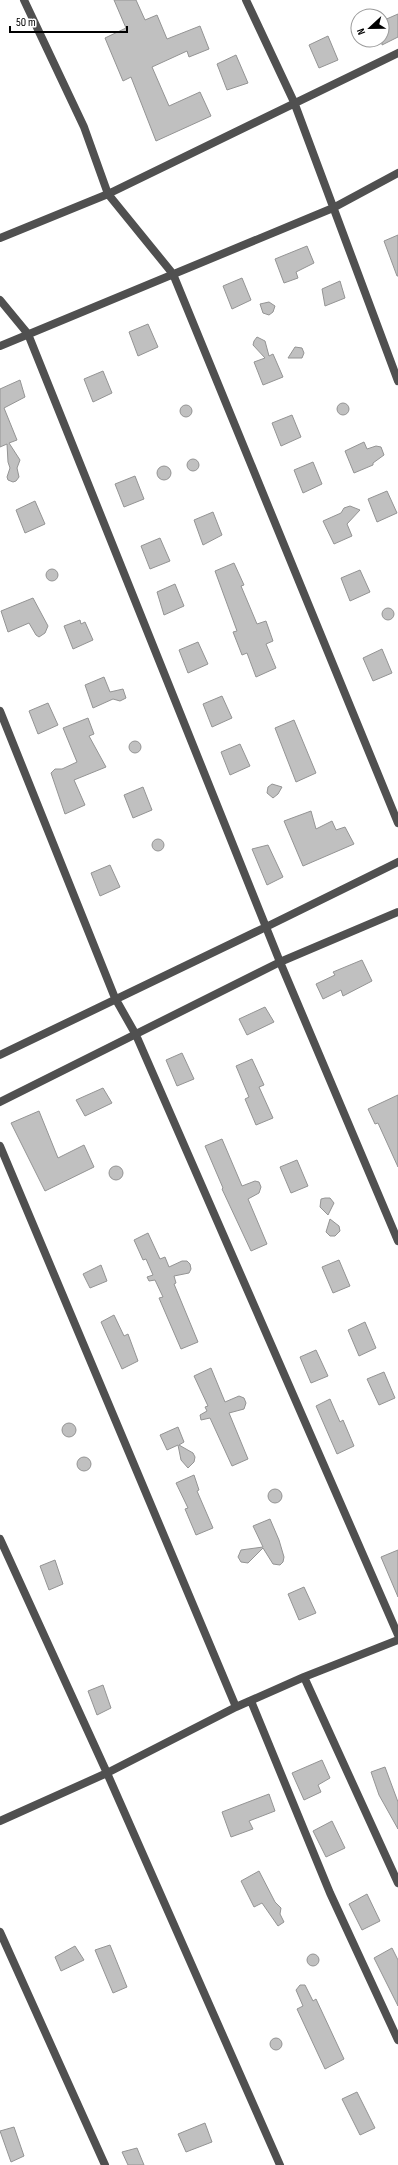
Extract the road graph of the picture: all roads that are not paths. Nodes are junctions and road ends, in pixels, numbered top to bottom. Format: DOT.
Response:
graph roads {
  1 [pos="24,0"];
  2 [pos="246,0"];
  3 [pos="398,53"];
  4 [pos="294,102"];
  5 [pos="398,173"];
  6 [pos="108,194"];
  7 [pos="333,208"];
  8 [pos="0,238"];
  9 [pos="173,274"];
  10 [pos="0,300"];
  11 [pos="28,334"];
  12 [pos="0,346"];
  13 [pos="398,381"];
  14 [pos="0,711"];
  15 [pos="398,823"];
  16 [pos="398,862"];
  17 [pos="398,912"];
  18 [pos="266,927"];
  19 [pos="280,962"];
  20 [pos="115,998"];
  21 [pos="136,1034"];
  22 [pos="0,1055"];
  23 [pos="0,1102"];
  24 [pos="0,1146"];
  25 [pos="398,1241"];
  26 [pos="0,1539"];
  27 [pos="398,1635"];
  28 [pos="398,1640"];
  29 [pos="304,1677"];
  30 [pos="251,1701"];
  31 [pos="236,1707"];
  32 [pos="106,1773"];
  33 [pos="0,1821"];
  34 [pos="398,1883"];
  35 [pos="0,1932"];
  36 [pos="398,2040"];
  37 [pos="105,2165"];
  38 [pos="280,2165"];
  1 -- 6 [label="street"];
  2 -- 4 [label="street"];
  3 -- 4 [label="street"];
  4 -- 6 [label="street"];
  4 -- 7 [label="street"];
  5 -- 7 [label="street"];
  6 -- 8 [label="street"];
  6 -- 9 [label="street"];
  7 -- 9 [label="street"];
  7 -- 13 [label="street"];
  9 -- 11 [label="street"];
  9 -- 15 [label="street"];
  10 -- 11 [label="street"];
  11 -- 12 [label="street"];
  11 -- 18 [label="street"];
  14 -- 20 [label="street"];
  16 -- 18 [label="street"];
  17 -- 19 [label="street"];
  18 -- 19 [label="street"];
  18 -- 20 [label="street"];
  19 -- 21 [label="street"];
  19 -- 25 [label="street"];
  20 -- 21 [label="street"];
  20 -- 22 [label="street"];
  21 -- 23 [label="street"];
  21 -- 27 [label="street"];
  24 -- 31 [label="street"];
  26 -- 32 [label="street"];
  28 -- 29 [label="street"];
  29 -- 30 [label="street"];
  29 -- 34 [label="street"];
  30 -- 31 [label="street"];
  30 -- 36 [label="street"];
  31 -- 32 [label="street"];
  32 -- 33 [label="street"];
  32 -- 38 [label="street"];
  35 -- 37 [label="street"];
}
